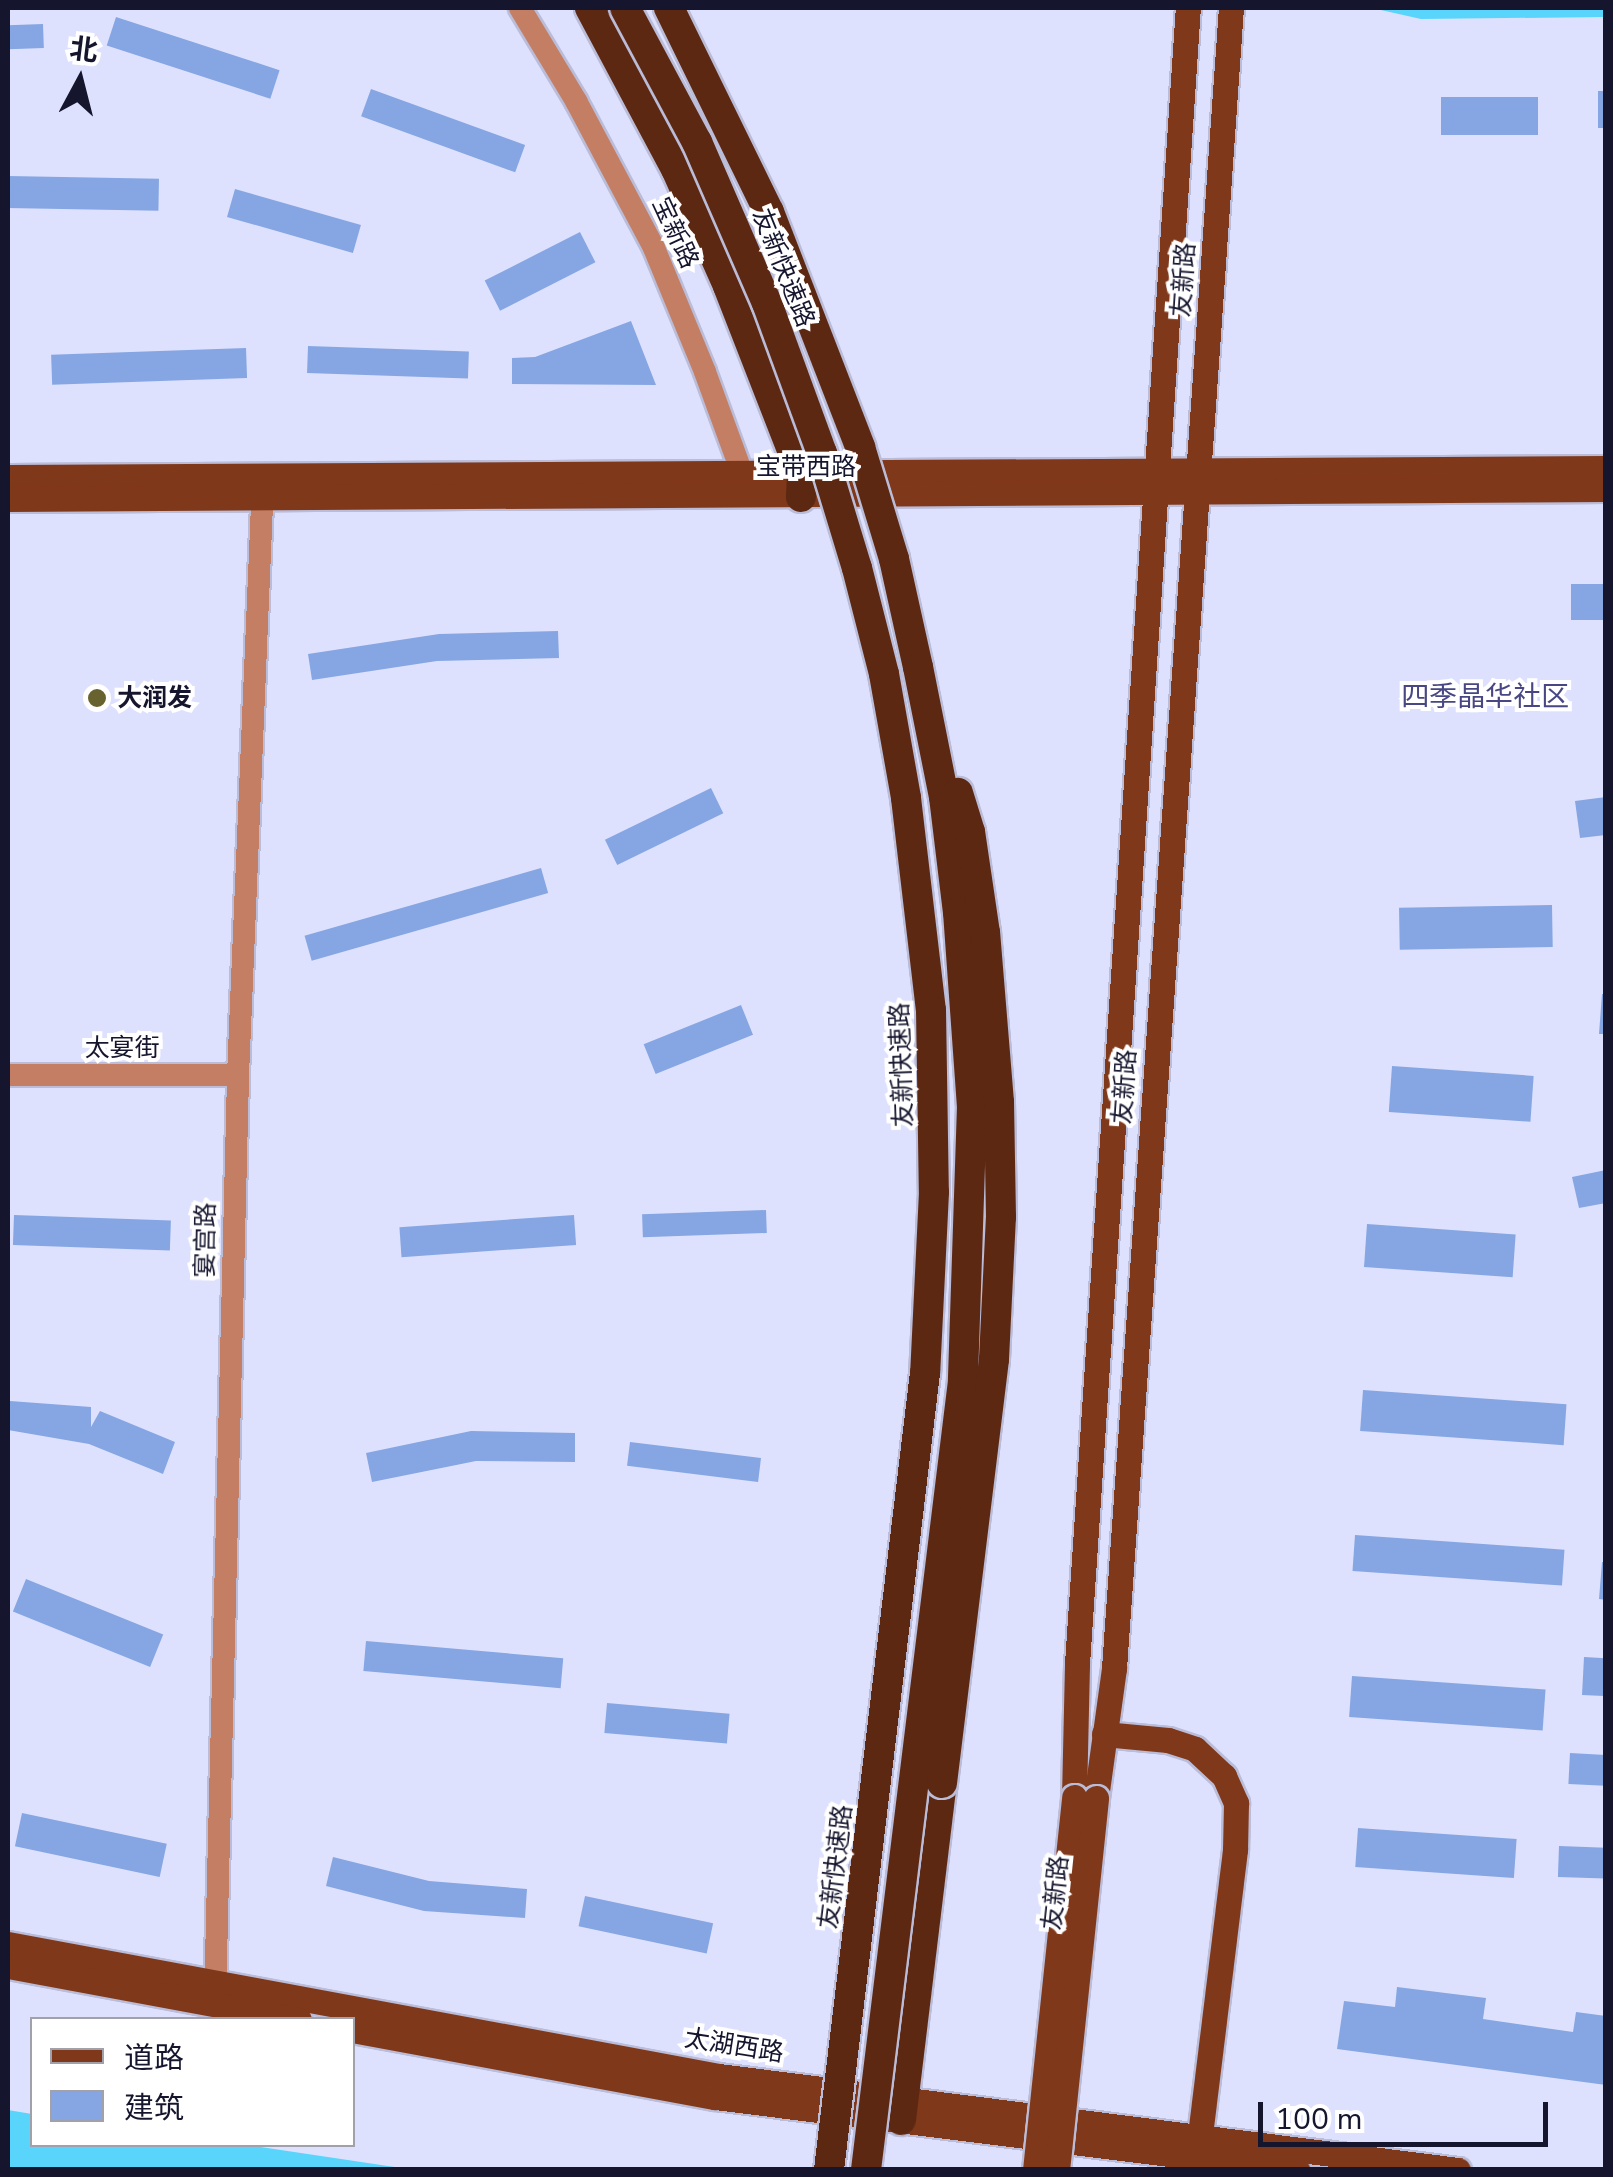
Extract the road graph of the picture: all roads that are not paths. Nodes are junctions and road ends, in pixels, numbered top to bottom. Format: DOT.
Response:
graph roads {
  1 [pos="520,8"];
  2 [pos="590,8"];
  3 [pos="625,8"];
  4 [pos="669,8"];
  5 [pos="1188,8"];
  6 [pos="1231,8"];
  7 [pos="1606,468"];
  8 [pos="8,477"];
  9 [pos="1200,483"];
  10 [pos="1157,484"];
  11 [pos="743,487"];
  12 [pos="802,487"];
  13 [pos="262,489"];
  14 [pos="1606,489"];
  15 [pos="8,499"];
  16 [pos="918,666"];
  17 [pos="8,1075"];
  18 [pos="238,1075"];
  19 [pos="1104,1734"];
  20 [pos="1085,1798"];
  21 [pos="8,1944"];
  22 [pos="8,1966"];
  23 [pos="216,1993"];
  24 [pos="290,2017"];
  25 [pos="355,2031"];
  26 [pos="903,2110"];
  27 [pos="1199,2145"];
  28 [pos="829,2170"];
  29 [pos="866,2170"];
  30 [pos="1035,2170"];
  31 [pos="1057,2170"];
  32 [pos="1297,2170"];
  33 [pos="1458,2170"];
  1 -- 11 [label="street, 宝新路"];
  2 -- 12 [label="highway"];
  3 -- 28 [label="highway, 友新快速路, bridge"];
  4 -- 16 [label="highway, 友新快速路, bridge"];
  5 -- 10 [label="main road, 友新路"];
  6 -- 9 [label="main road, 友新路"];
  7 -- 9 [label="main road, 宝带西路"];
  8 -- 13 [label="main road, 宝带西路"];
  9 -- 10 [label="main road, 宝带西路"];
  9 -- 14 [label="main road, 宝带西路"];
  9 -- 19 [label="main road, 友新路"];
  10 -- 12 [label="main road, 宝带西路"];
  10 -- 20 [label="main road, 友新路"];
  11 -- 12 [label="main road, 宝带西路"];
  11 -- 13 [label="main road, 宝带西路"];
  13 -- 15 [label="main road, 宝带西路"];
  13 -- 18 [label="street, 宴宫路"];
  16 -- 26 [label="highway, bridge"];
  16 -- 29 [label="highway, 友新快速路, bridge"];
  17 -- 18 [label="street, 太宴街"];
  18 -- 23 [label="street, 宴宫路"];
  19 -- 20 [label="main road, 友新路"];
  19 -- 27 [label="main road"];
  20 -- 30 [label="main road, 友新路, bridge"];
  20 -- 31 [label="main road, 友新路, bridge"];
  21 -- 23 [label="main road, 太湖西路"];
  22 -- 23 [label="main road, 太湖西路"];
  23 -- 24 [label="main road, 太湖西路"];
  23 -- 26 [label="main road, 太湖西路"];
  25 -- 26 [label="main road, 太湖西路"];
  26 -- 27 [label="main road, 太湖西路"];
  27 -- 32 [label="main road, 太湖西路"];
  27 -- 33 [label="main road, 太湖西路"];
}
